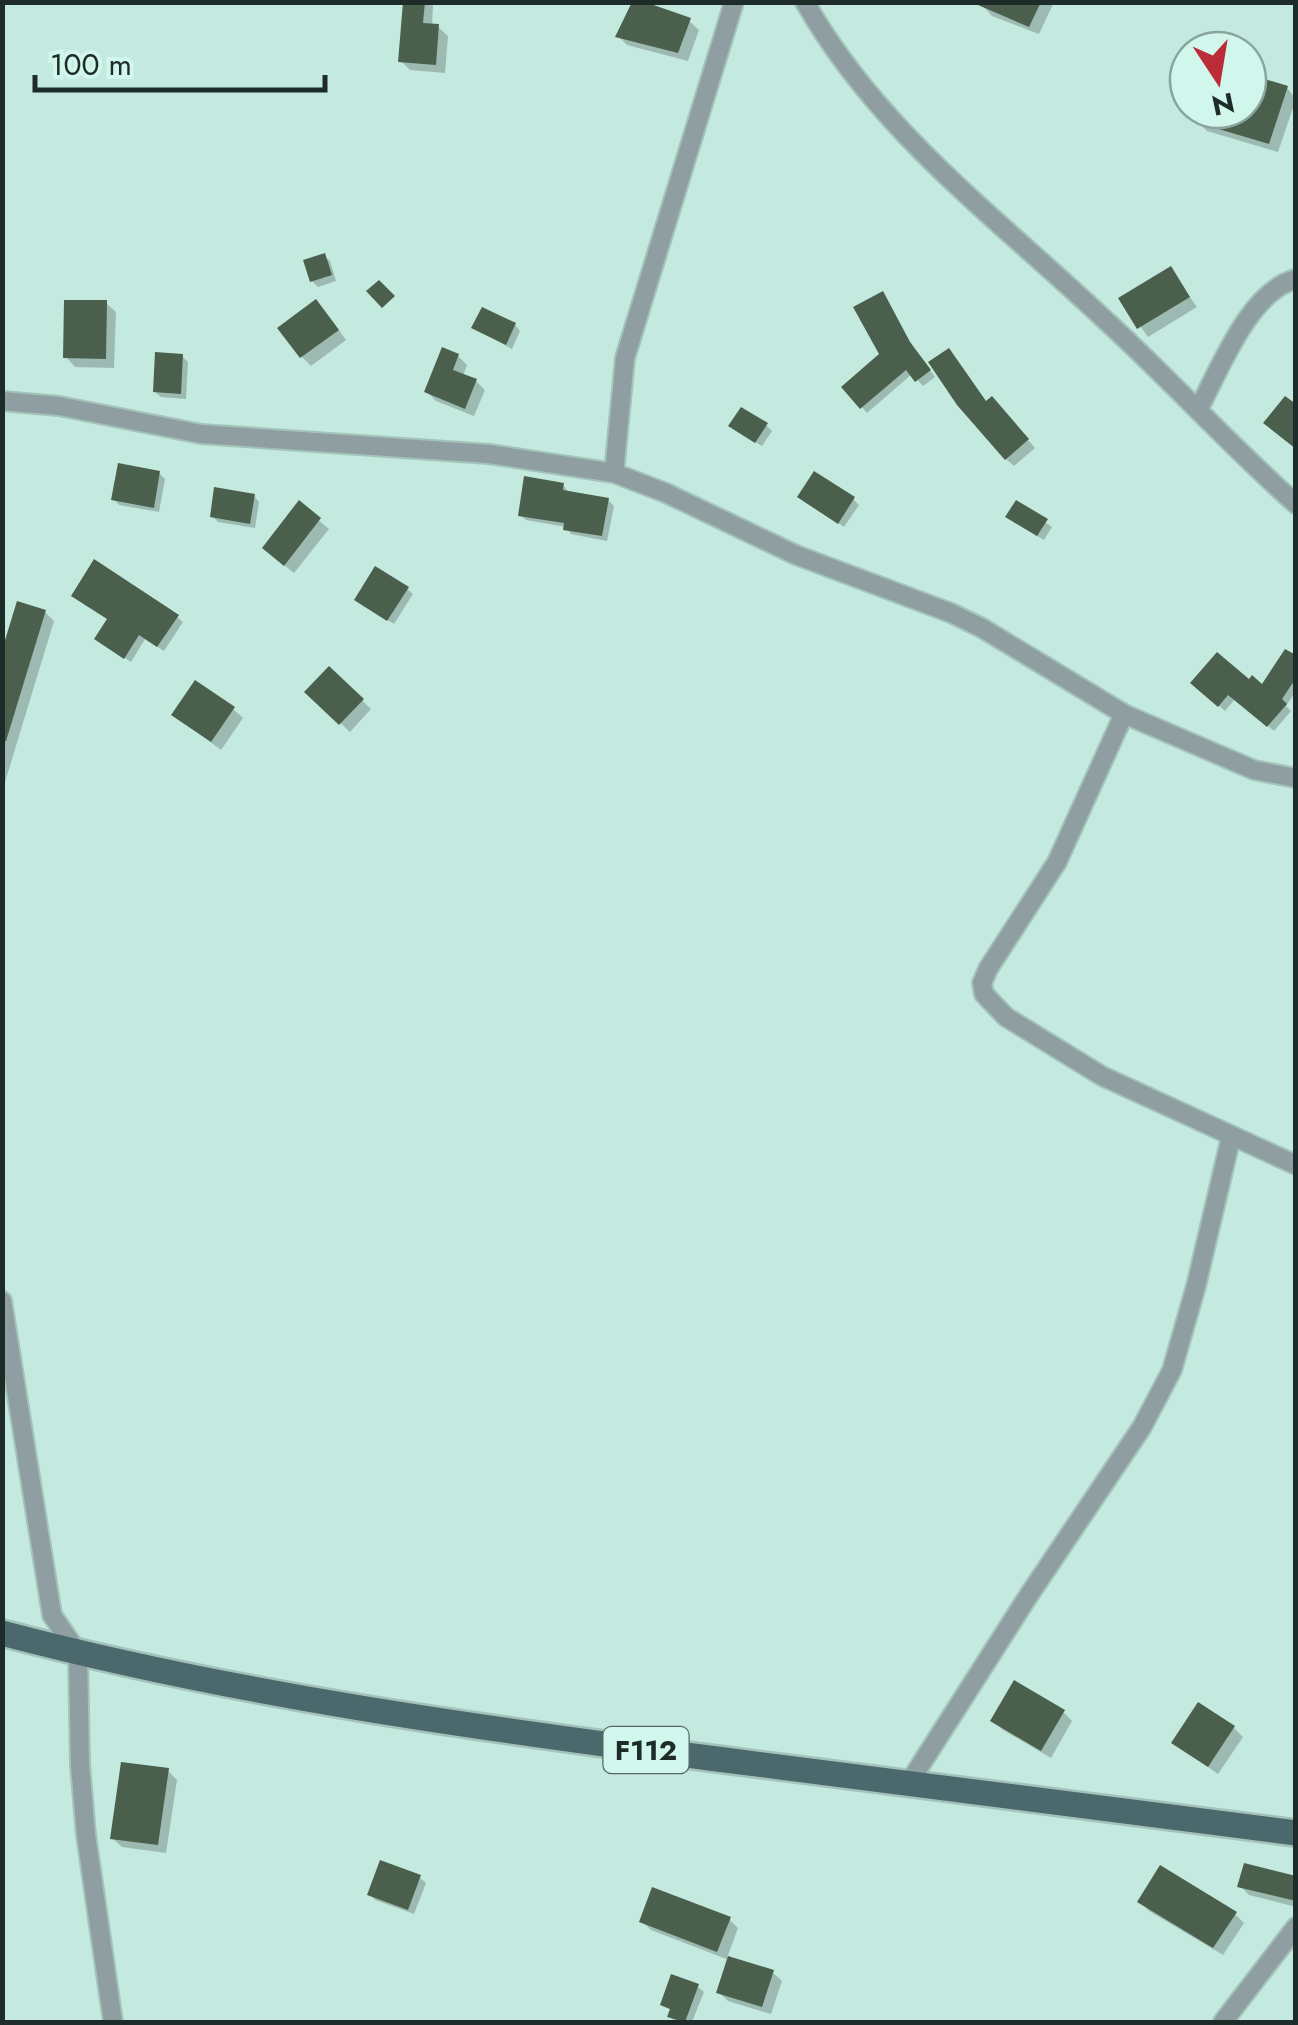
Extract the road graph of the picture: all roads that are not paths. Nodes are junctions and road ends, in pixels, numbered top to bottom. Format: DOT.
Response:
graph roads {
  1 [pos="734,2"];
  2 [pos="805,2"];
  3 [pos="1296,279"];
  4 [pos="2,400"];
  5 [pos="1198,410"];
  6 [pos="614,472"];
  7 [pos="1296,504"];
  8 [pos="1124,714"];
  9 [pos="1296,778"];
  10 [pos="1231,1137"];
  11 [pos="1296,1165"];
  12 [pos="2,1300"];
  13 [pos="2,1633"];
  14 [pos="78,1653"];
  15 [pos="909,1783"];
  16 [pos="1296,1833"];
  17 [pos="1296,1927"];
  18 [pos="113,2022"];
  19 [pos="1223,2022"];
  1 -- 6 [label="street"];
  2 -- 5 [label="street"];
  3 -- 5 [label="street"];
  4 -- 6 [label="street"];
  5 -- 7 [label="street"];
  6 -- 8 [label="street"];
  8 -- 9 [label="street"];
  8 -- 10 [label="street"];
  10 -- 11 [label="street"];
  10 -- 15 [label="street"];
  12 -- 14 [label="street"];
  13 -- 14 [label="main road, F112"];
  14 -- 15 [label="main road, F112"];
  14 -- 18 [label="street"];
  15 -- 16 [label="main road, F112"];
  17 -- 19 [label="street"];
}
